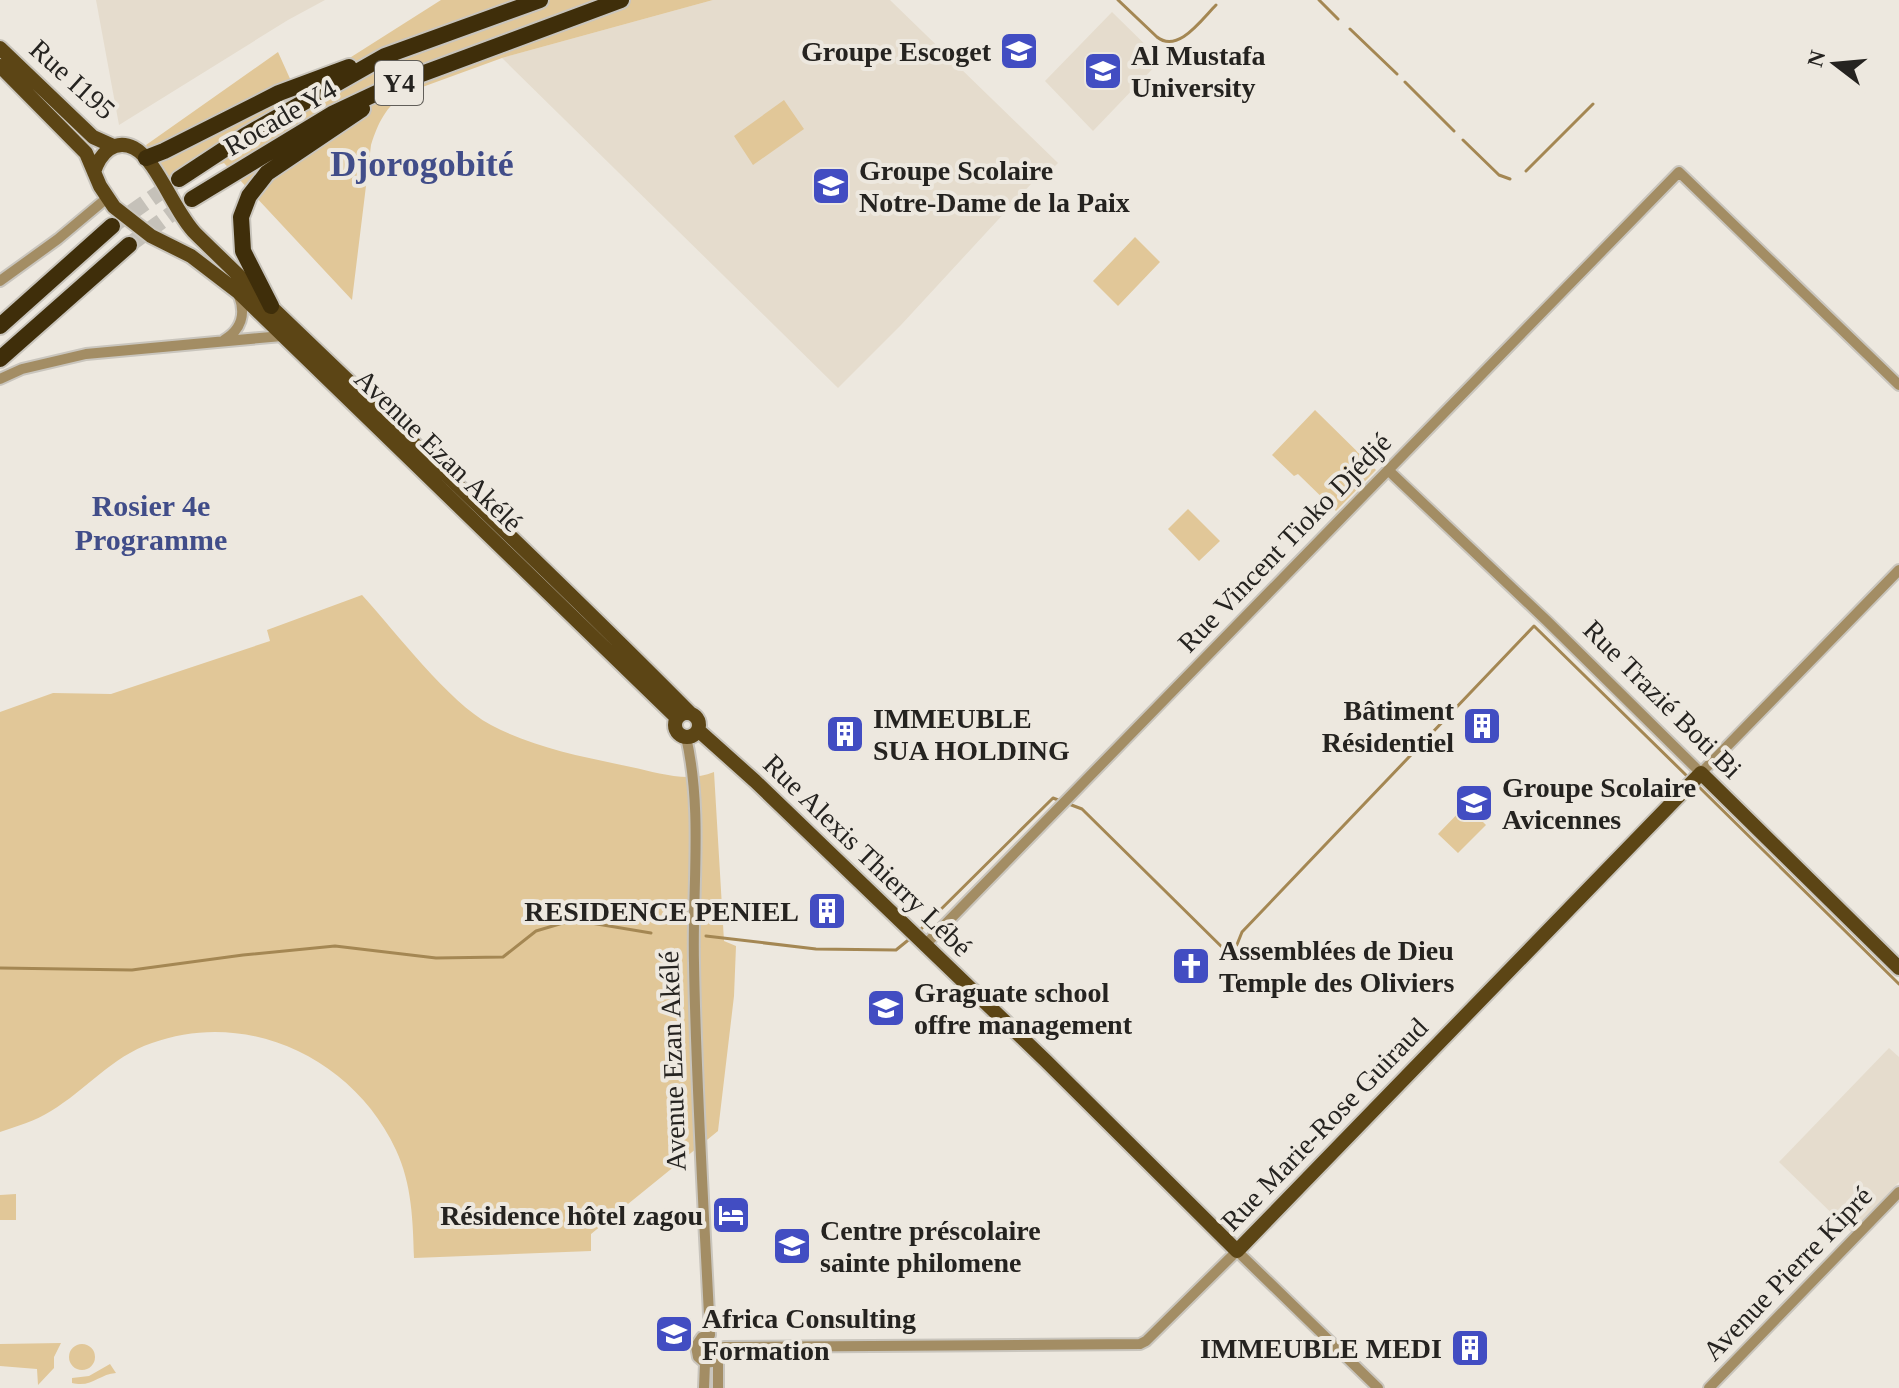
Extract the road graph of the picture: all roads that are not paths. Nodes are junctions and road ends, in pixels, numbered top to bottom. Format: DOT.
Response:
graph roads {
  1 [pos="540,0"];
  2 [pos="621,0"];
  3 [pos="0,48"];
  4 [pos="385,56"];
  5 [pos="0,66"];
  6 [pos="400,82"];
  7 [pos="113,146"];
  8 [pos="146,158"];
  9 [pos="94,172"];
  10 [pos="179,179"];
  11 [pos="107,198"];
  12 [pos="192,199"];
  13 [pos="179,214"];
  14 [pos="112,226"];
  15 [pos="151,236"];
  16 [pos="129,245"];
  17 [pos="0,281"];
  18 [pos="238,292"];
  19 [pos="271,306"];
  20 [pos="0,326"];
  21 [pos="282,336"];
  22 [pos="223,341"];
  23 [pos="0,359"];
  24 [pos="0,379"];
  25 [pos="1899,385"];
  26 [pos="1388,470"];
  27 [pos="1899,570"];
  28 [pos="684,716"];
  29 [pos="692,733"];
  30 [pos="1701,773"];
  31 [pos="924,946"];
  32 [pos="1899,968"];
  33 [pos="1899,1192"];
  34 [pos="1237,1251"];
  35 [pos="710,1335"];
  36 [pos="724,1347"];
  37 [pos="718,1361"];
  38 [pos="705,1363"];
  39 [pos="704,1388"];
  40 [pos="718,1388"];
  41 [pos="1378,1388"];
  42 [pos="1709,1388"];
  1 -- 4 [label="highway, Rocade Y4 / Y4"];
  2 -- 6 [label="highway, Rocade Y4 / Y4"];
  3 -- 7 [label="main road, Rue I195"];
  4 -- 8 [label="highway"];
  4 -- 10 [label="highway, Rocade Y4 / Y4"];
  5 -- 9 [label="main road, Rue I195"];
  6 -- 12 [label="highway, Rocade Y4 / Y4"];
  6 -- 19 [label="highway"];
  7 -- 8 [label="main road, Rue I195"];
  7 -- 9 [label="main road, Rue I195"];
  8 -- 13 [label="main road"];
  9 -- 11 [label="main road, Rue I195"];
  11 -- 15 [label="main road, Rue I195"];
  11 -- 17 [label="street"];
  13 -- 15 [label="main road"];
  13 -- 19 [label="main road, Avenue Ezan Akélé"];
  14 -- 20 [label="highway"];
  15 -- 18 [label="main road, Avenue Ezan Akélé"];
  16 -- 23 [label="highway"];
  18 -- 21 [label="main road, Avenue Ezan Akélé"];
  18 -- 22 [label="street"];
  19 -- 28 [label="main road, Avenue Ezan Akélé"];
  21 -- 22 [label="street"];
  21 -- 28 [label="main road, Avenue Ezan Akélé"];
  22 -- 24 [label="street"];
  25 -- 26 [label="street, Rue Vincent Tioko Djédjé"];
  26 -- 30 [label="street, Rue Trazié Boti Bi"];
  26 -- 31 [label="street, Rue Vincent Tioko Djédjé"];
  27 -- 30 [label="street, Rue Marie-Rose Guiraud"];
  28 -- 29 [label="main road"];
  28 -- 29 [label="main road"];
  29 -- 31 [label="main road, Rue Alexis Thierry Lébé"];
  29 -- 35 [label="street, Avenue Ezan Akélé"];
  30 -- 32 [label="main road, Rue Trazié Boti Bi"];
  30 -- 34 [label="main road, Rue Marie-Rose Guiraud"];
  31 -- 34 [label="main road, Rue Alexis Thierry Lébé"];
  33 -- 42 [label="street, Avenue Pierre Kipré"];
  34 -- 36 [label="street, Rue Marie-Rose Guiraud"];
  34 -- 41 [label="street, Rue Alexis Thierry Lébé"];
  35 -- 36 [label="street"];
  35 -- 38 [label="street"];
  36 -- 37 [label="street"];
  37 -- 38 [label="street"];
  37 -- 40 [label="street"];
  38 -- 39 [label="street"];
}
